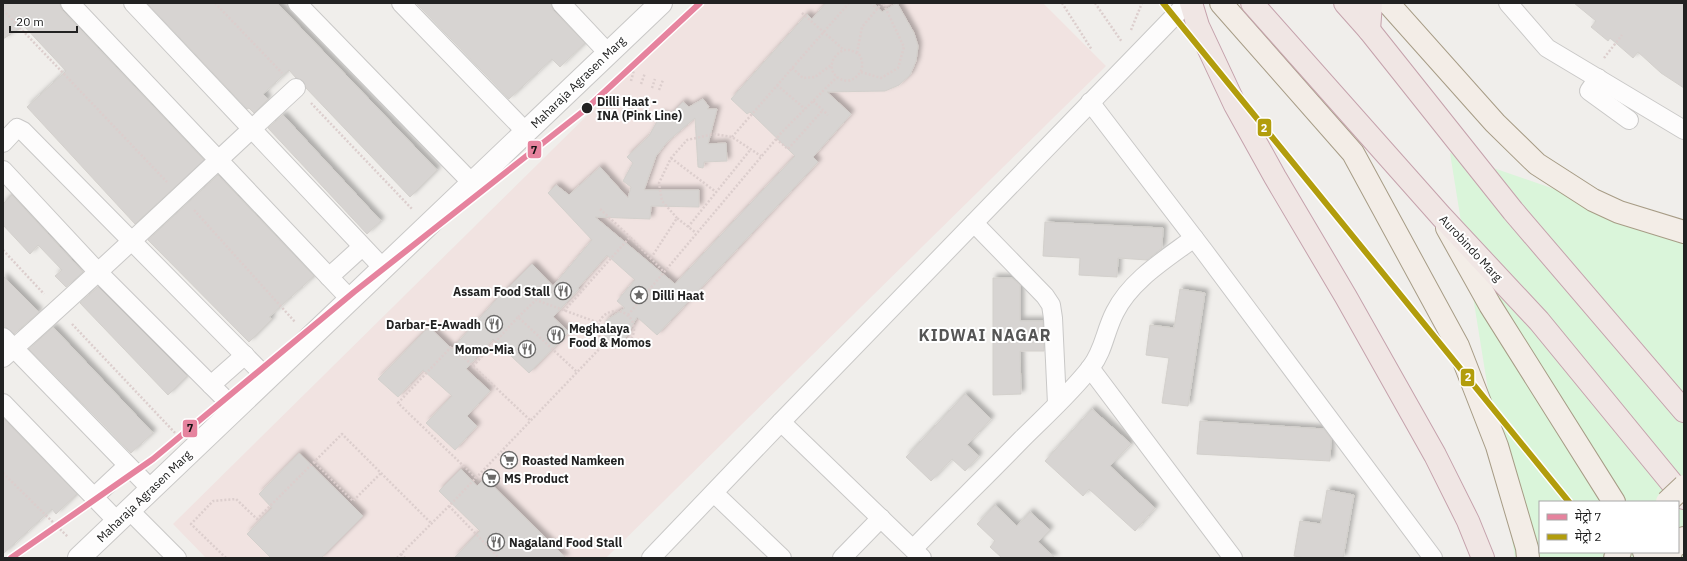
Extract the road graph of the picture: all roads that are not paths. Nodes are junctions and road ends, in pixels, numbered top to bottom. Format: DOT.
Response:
graph roads {
  1 [pos="70,3"];
  2 [pos="133,3"];
  3 [pos="297,3"];
  4 [pos="401,3"];
  5 [pos="561,3"];
  6 [pos="661,3"];
  7 [pos="1187,3"];
  8 [pos="1191,3"];
  9 [pos="1221,3"];
  10 [pos="1252,3"];
  11 [pos="1344,3"];
  12 [pos="1372,3"];
  13 [pos="1388,3"];
  14 [pos="1508,3"];
  15 [pos="1369,30"];
  16 [pos="608,53"];
  17 [pos="1594,76"];
  18 [pos="296,88"];
  19 [pos="1090,102"];
  20 [pos="1629,120"];
  21 [pos="252,128"];
  22 [pos="1684,130"];
  23 [pos="526,132"];
  24 [pos="3,143"];
  25 [pos="217,160"];
  26 [pos="3,170"];
  27 [pos="472,183"];
  28 [pos="1441,216"];
  29 [pos="974,223"];
  30 [pos="1684,232"];
  31 [pos="1194,238"];
  32 [pos="132,240"];
  33 [pos="362,247"];
  34 [pos="383,268"];
  35 [pos="98,272"];
  36 [pos="329,277"];
  37 [pos="350,299"];
  38 [pos="7,348"];
  39 [pos="245,355"];
  40 [pos="1090,368"];
  41 [pos="267,378"];
  42 [pos="211,385"];
  43 [pos="3,402"];
  44 [pos="1057,404"];
  45 [pos="235,409"];
  46 [pos="1684,410"];
  47 [pos="781,422"];
  48 [pos="127,466"];
  49 [pos="1684,486"];
  50 [pos="151,489"];
  51 [pos="714,493"];
  52 [pos="94,497"];
  53 [pos="1684,498"];
  54 [pos="1613,501"];
  55 [pos="1668,501"];
  56 [pos="123,516"];
  57 [pos="881,518"];
  58 [pos="76,550"];
  59 [pos="918,553"];
  60 [pos="1527,553"];
  61 [pos="177,558"];
  62 [pos="651,558"];
  63 [pos="782,558"];
  64 [pos="842,558"];
  65 [pos="1233,558"];
  66 [pos="1433,558"];
  67 [pos="1483,558"];
  1 -- 25 [label="street"];
  2 -- 21 [label="street"];
  3 -- 27 [label="street"];
  4 -- 23 [label="street"];
  5 -- 16 [label="street"];
  6 -- 16 [label="street, Maharaja Agrasen Marg"];
  7 -- 19 [label="street"];
  8 -- 67 [label="highway"];
  9 -- 60 [label="main road"];
  10 -- 28 [label="highway, Aurobindo Marg"];
  11 -- 15 [label="highway"];
  12 -- 15 [label="highway"];
  13 -- 30 [label="main road"];
  14 -- 17 [label="street"];
  15 -- 46 [label="highway"];
  16 -- 23 [label="street, Maharaja Agrasen Marg"];
  17 -- 20 [label="street"];
  17 -- 22 [label="street"];
  18 -- 21 [label="street"];
  19 -- 29 [label="street"];
  19 -- 31 [label="street"];
  21 -- 25 [label="street"];
  21 -- 33 [label="street"];
  23 -- 27 [label="street, Maharaja Agrasen Marg"];
  24 -- 32 [label="street"];
  25 -- 32 [label="street"];
  25 -- 36 [label="street"];
  26 -- 35 [label="street"];
  27 -- 34 [label="street, Maharaja Agrasen Marg"];
  28 -- 53 [label="highway, Aurobindo Marg"];
  28 -- 54 [label="main road"];
  29 -- 44 [label="street"];
  29 -- 47 [label="street"];
  31 -- 40 [label="street"];
  31 -- 66 [label="street"];
  32 -- 35 [label="street"];
  32 -- 39 [label="street"];
  33 -- 34 [label="street"];
  33 -- 36 [label="street"];
  34 -- 37 [label="street, Maharaja Agrasen Marg"];
  35 -- 38 [label="street"];
  35 -- 42 [label="street"];
  36 -- 37 [label="street"];
  37 -- 41 [label="street, Maharaja Agrasen Marg"];
  38 -- 48 [label="street"];
  39 -- 41 [label="street"];
  39 -- 42 [label="street"];
  40 -- 44 [label="street"];
  40 -- 65 [label="street"];
  41 -- 45 [label="street, Maharaja Agrasen Marg"];
  42 -- 45 [label="street"];
  43 -- 52 [label="street"];
  44 -- 59 [label="street"];
  45 -- 50 [label="street, Maharaja Agrasen Marg"];
  47 -- 51 [label="street"];
  47 -- 57 [label="street"];
  48 -- 50 [label="street"];
  48 -- 52 [label="street"];
  49 -- 55 [label="main road, bridge"];
  50 -- 56 [label="street, Maharaja Agrasen Marg"];
  51 -- 62 [label="street"];
  51 -- 63 [label="street"];
  52 -- 56 [label="street"];
  56 -- 58 [label="street, Maharaja Agrasen Marg"];
  56 -- 61 [label="street"];
  57 -- 59 [label="street"];
  57 -- 64 [label="street"];
}
